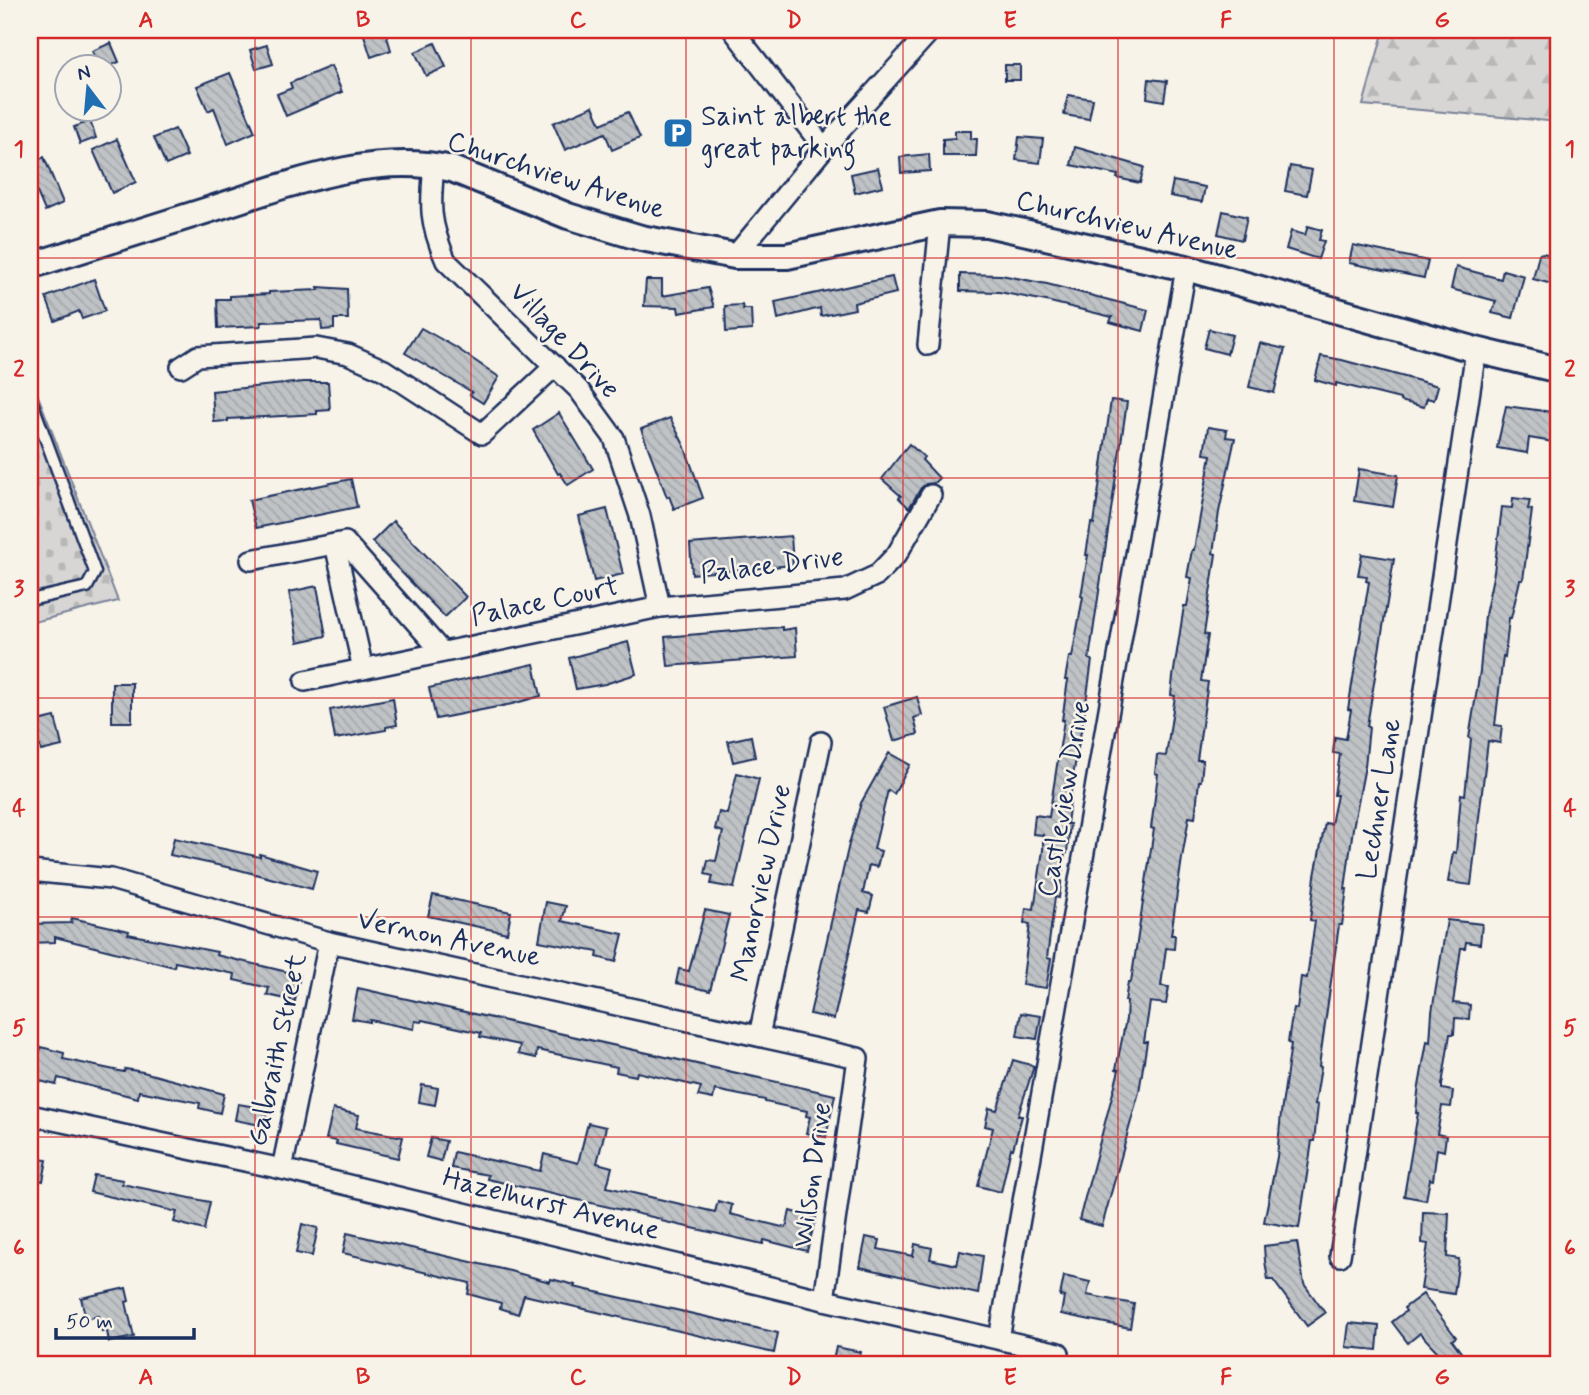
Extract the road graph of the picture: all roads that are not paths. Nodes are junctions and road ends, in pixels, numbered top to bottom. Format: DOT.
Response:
graph roads {
  1 [pos="733,30"];
  2 [pos="931,30"];
  3 [pos="824,148"];
  4 [pos="434,165"];
  5 [pos="940,223"];
  6 [pos="735,256"];
  7 [pos="30,266"];
  8 [pos="1186,268"];
  9 [pos="929,345"];
  10 [pos="1476,350"];
  11 [pos="181,366"];
  12 [pos="555,366"];
  13 [pos="1559,370"];
  14 [pos="30,397"];
  15 [pos="930,495"];
  16 [pos="335,544"];
  17 [pos="251,560"];
  18 [pos="30,600"];
  19 [pos="660,607"];
  20 [pos="442,652"];
  21 [pos="363,669"];
  22 [pos="305,681"];
  23 [pos="821,742"];
  24 [pos="30,871"];
  25 [pos="330,942"];
  26 [pos="759,1036"];
  27 [pos="858,1058"];
  28 [pos="30,1115"];
  29 [pos="282,1169"];
  30 [pos="1340,1256"];
  31 [pos="824,1300"];
  32 [pos="999,1339"];
  33 [pos="1059,1353"];
  1 -- 3 [label="street"];
  2 -- 3 [label="street"];
  3 -- 6 [label="street"];
  4 -- 6 [label="street, Churchview Avenue"];
  4 -- 7 [label="street, Churchview Avenue"];
  4 -- 12 [label="street, Village Drive"];
  5 -- 6 [label="street, Churchview Avenue"];
  5 -- 8 [label="street, Churchview Avenue"];
  5 -- 9 [label="street"];
  8 -- 10 [label="street, Churchview Avenue"];
  8 -- 32 [label="street, Castleview Drive"];
  10 -- 13 [label="street, Churchview Avenue"];
  10 -- 30 [label="street, Lechner Lane"];
  11 -- 12 [label="street"];
  12 -- 19 [label="street, Village Drive"];
  14 -- 18 [label="lane"];
  15 -- 19 [label="street, Palace Drive"];
  16 -- 17 [label="street"];
  16 -- 20 [label="street, Palace Court"];
  16 -- 21 [label="street"];
  19 -- 20 [label="street, Palace Court"];
  20 -- 21 [label="street, Palace Court"];
  21 -- 22 [label="street, Palace Court"];
  23 -- 26 [label="street, Manorview Drive"];
  24 -- 25 [label="street, Vernon Avenue"];
  25 -- 26 [label="street, Vernon Avenue"];
  25 -- 29 [label="street, Galbraith Street"];
  26 -- 27 [label="street, Vernon Avenue"];
  27 -- 31 [label="street, Wilson Drive"];
  28 -- 29 [label="street, Hazelhurst Avenue"];
  29 -- 31 [label="street, Hazelhurst Avenue"];
  31 -- 32 [label="street, Hazelhurst Avenue"];
  32 -- 33 [label="street, Hazelhurst Avenue"];
}
